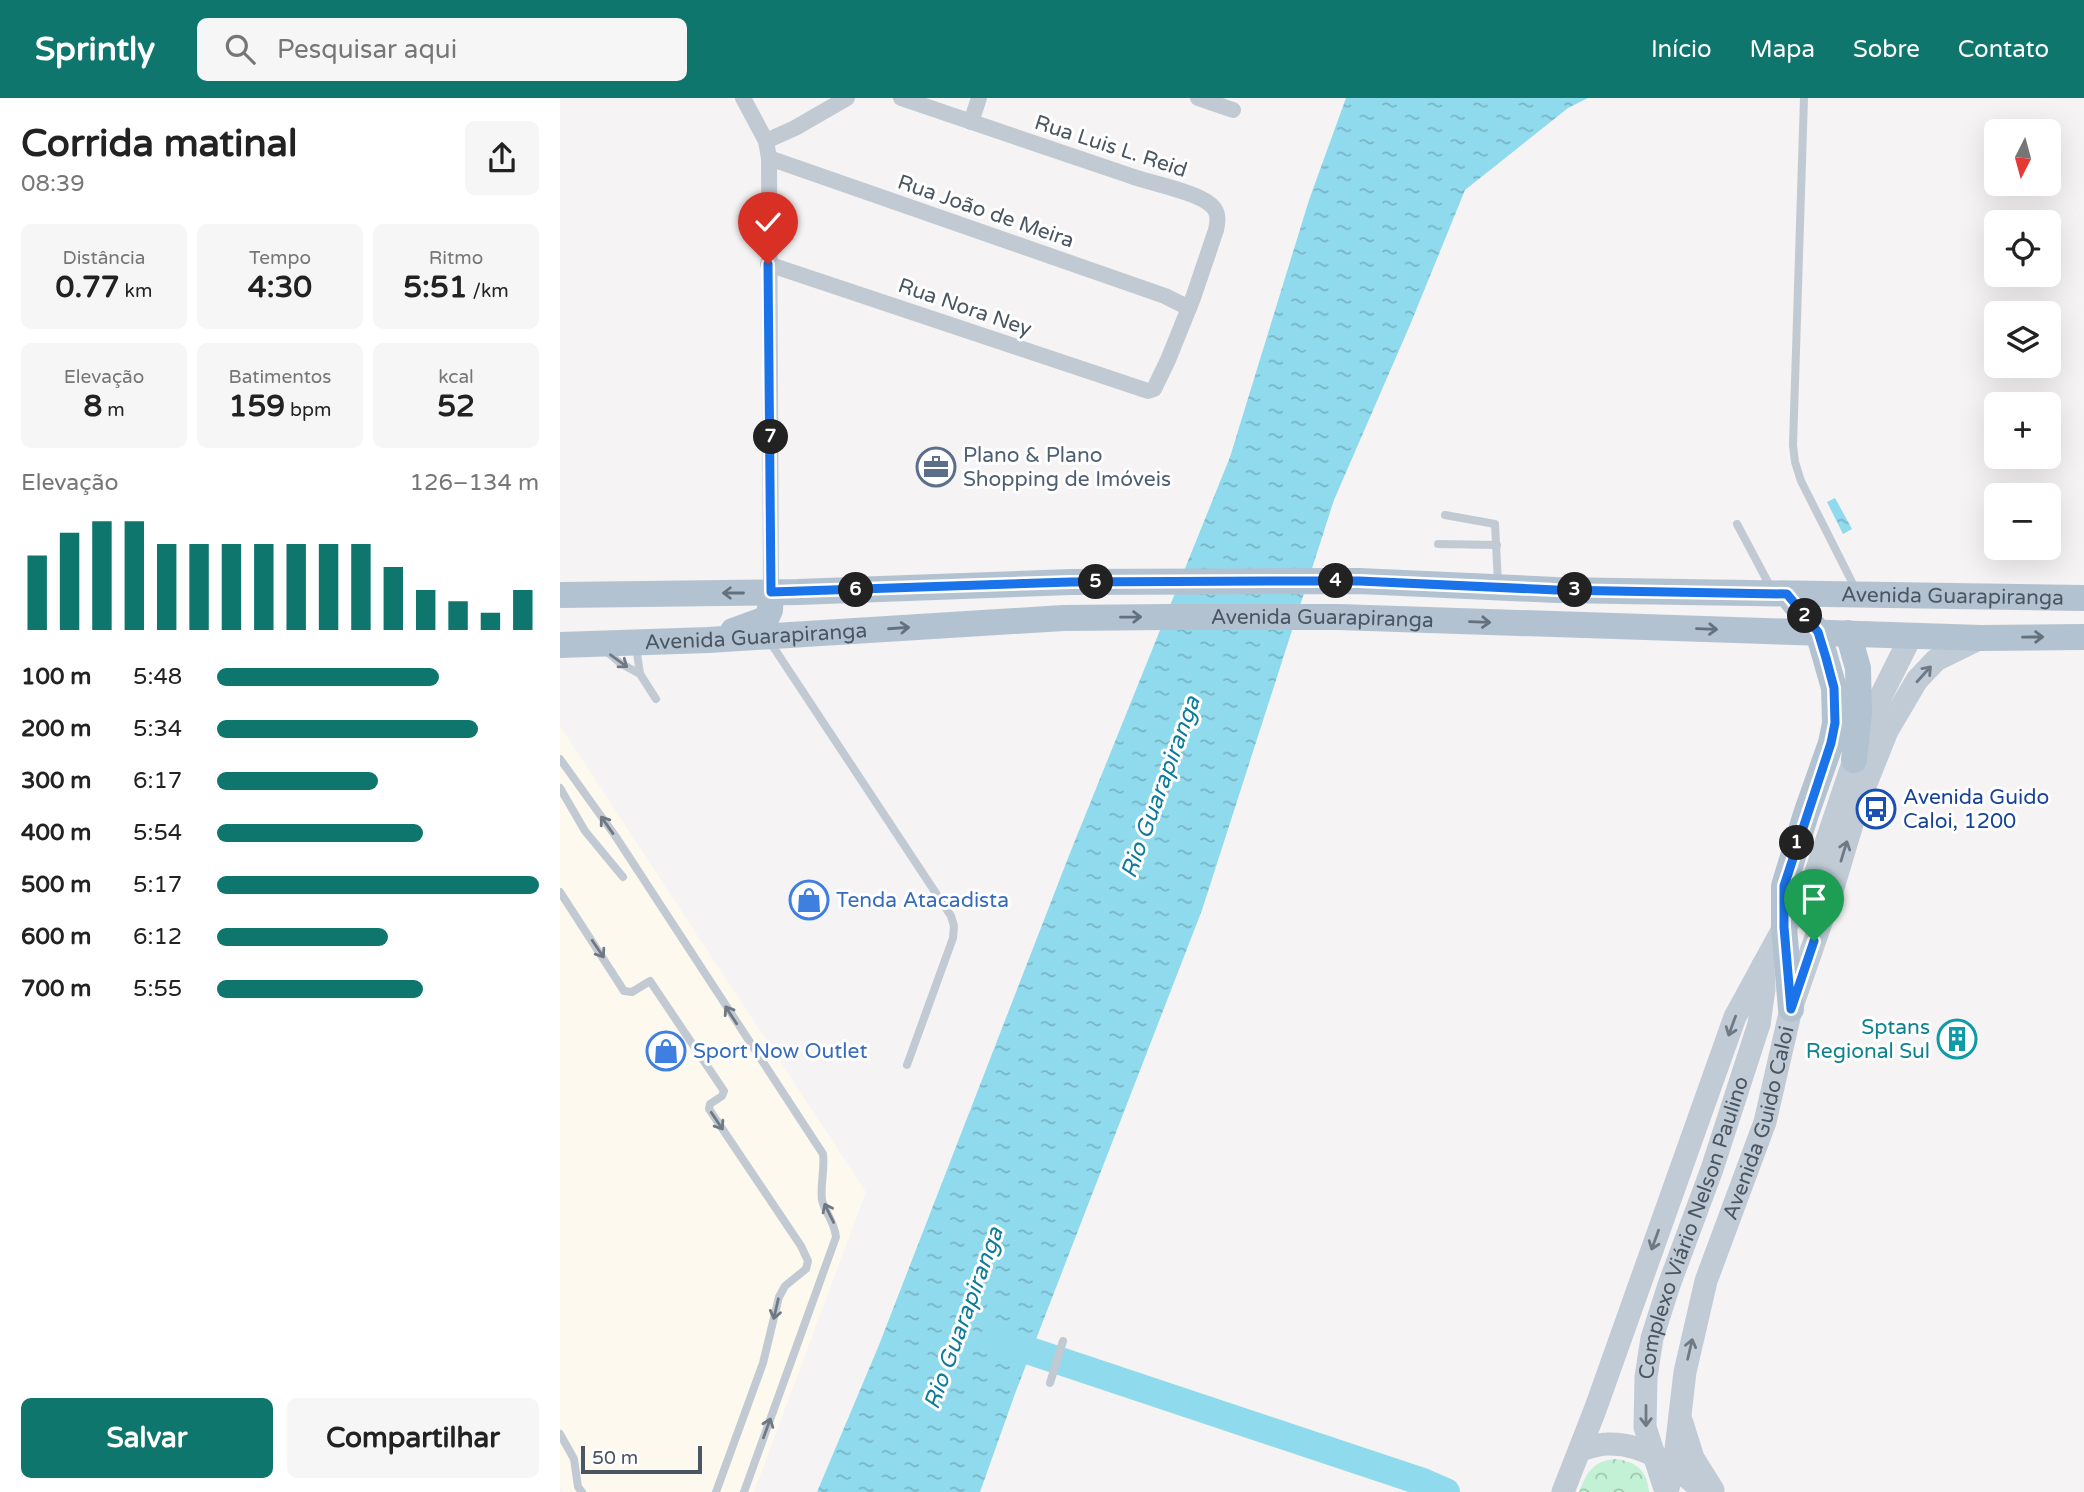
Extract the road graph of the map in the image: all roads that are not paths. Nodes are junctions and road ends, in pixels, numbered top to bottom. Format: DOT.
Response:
graph roads {
  1 [pos="743,98"];
  2 [pos="847,98"];
  3 [pos="901,98"];
  4 [pos="979,98"];
  5 [pos="1199,98"];
  6 [pos="1804,98"];
  7 [pos="1233,110"];
  8 [pos="971,121"];
  9 [pos="766,141"];
  10 [pos="769,158"];
  11 [pos="768,264"];
  12 [pos="1189,308"];
  13 [pos="1445,515"];
  14 [pos="1737,524"];
  15 [pos="1438,544"];
  16 [pos="1497,545"];
  17 [pos="1498,587"];
  18 [pos="771,592"];
  19 [pos="1780,594"];
  20 [pos="560,595"];
  21 [pos="1858,595"];
  22 [pos="1947,596"];
  23 [pos="2084,598"];
  24 [pos="1818,632"];
  25 [pos="1848,633"];
  26 [pos="1910,636"];
  27 [pos="766,637"];
  28 [pos="2084,637"];
  29 [pos="1981,638"];
  30 [pos="708,640"];
  31 [pos="636,643"];
  32 [pos="600,644"];
  33 [pos="560,645"];
  34 [pos="640,674"];
  35 [pos="656,699"];
  36 [pos="560,759"];
  37 [pos="1854,760"];
  38 [pos="560,788"];
  39 [pos="623,877"];
  40 [pos="560,892"];
  41 [pos="1784,927"];
  42 [pos="1763,965"];
  43 [pos="1791,1009"];
  44 [pos="907,1065"];
  45 [pos="1063,1341"];
  46 [pos="1050,1383"];
  47 [pos="1680,1417"];
  48 [pos="560,1434"];
  49 [pos="1580,1450"];
  50 [pos="1674,1466"];
  51 [pos="582,1492"];
  52 [pos="716,1492"];
  53 [pos="744,1492"];
  54 [pos="1563,1492"];
  55 [pos="1666,1492"];
  56 [pos="1705,1492"];
  57 [pos="1714,1492"];
  1 -- 9 [label="street"];
  2 -- 9 [label="street"];
  3 -- 8 [label="street, Rua Luis L. Reid"];
  4 -- 8 [label="street"];
  5 -- 7 [label="street"];
  6 -- 21 [label="lane"];
  8 -- 12 [label="street, Rua Luis L. Reid"];
  9 -- 10 [label="street"];
  10 -- 11 [label="street"];
  10 -- 12 [label="street, Rua João de Meira"];
  11 -- 12 [label="street, Rua Nora Ney"];
  11 -- 18 [label="street"];
  13 -- 16 [label="lane"];
  14 -- 19 [label="lane"];
  15 -- 16 [label="lane"];
  16 -- 17 [label="lane"];
  17 -- 18 [label="main road, Avenida Guarapiranga"];
  17 -- 19 [label="main road, Avenida Guarapiranga"];
  18 -- 20 [label="main road, Avenida Guarapiranga, one-way"];
  18 -- 30 [label="main road"];
  19 -- 21 [label="main road, Avenida Guarapiranga"];
  19 -- 24 [label="main road"];
  21 -- 22 [label="main road, Avenida Guarapiranga"];
  22 -- 23 [label="main road, Avenida Guarapiranga"];
  22 -- 26 [label="main road"];
  24 -- 25 [label="main road, Avenida Guarapiranga"];
  27 -- 24 [label="main road, Avenida Guarapiranga, one-way"];
  24 -- 41 [label="main road"];
  25 -- 26 [label="main road, Avenida Guarapiranga"];
  25 -- 37 [label="main road"];
  26 -- 29 [label="main road, Avenida Guarapiranga"];
  26 -- 37 [label="main road"];
  27 -- 30 [label="main road, Avenida Guarapiranga"];
  27 -- 44 [label="lane"];
  29 -- 28 [label="main road, Avenida Guarapiranga, one-way"];
  43 -- 29 [label="main road, Avenida Guido Caloi, one-way"];
  30 -- 31 [label="main road, Avenida Guarapiranga"];
  31 -- 32 [label="main road, Avenida Guarapiranga"];
  31 -- 34 [label="lane"];
  32 -- 33 [label="main road, Avenida Guarapiranga"];
  32 -- 34 [label="lane, one-way"];
  34 -- 35 [label="lane"];
  53 -- 36 [label="lane, one-way"];
  37 -- 41 [label="main road"];
  38 -- 39 [label="lane"];
  40 -- 52 [label="lane, one-way"];
  41 -- 42 [label="main road"];
  41 -- 43 [label="main road"];
  42 -- 49 [label="main road, one-way"];
  42 -- 55 [label="main road, Complexo Viário Nelson Paulino, one-way, bridge"];
  47 -- 43 [label="main road, Avenida Guido Caloi, one-way"];
  45 -- 46 [label="lane"];
  47 -- 50 [label="main road, Avenida Guido Caloi"];
  47 -- 57 [label="main road"];
  48 -- 51 [label="lane"];
  49 -- 50 [label="main road"];
  49 -- 54 [label="main road"];
  50 -- 55 [label="main road, Avenida Guido Caloi"];
  50 -- 56 [label="main road"];
}
